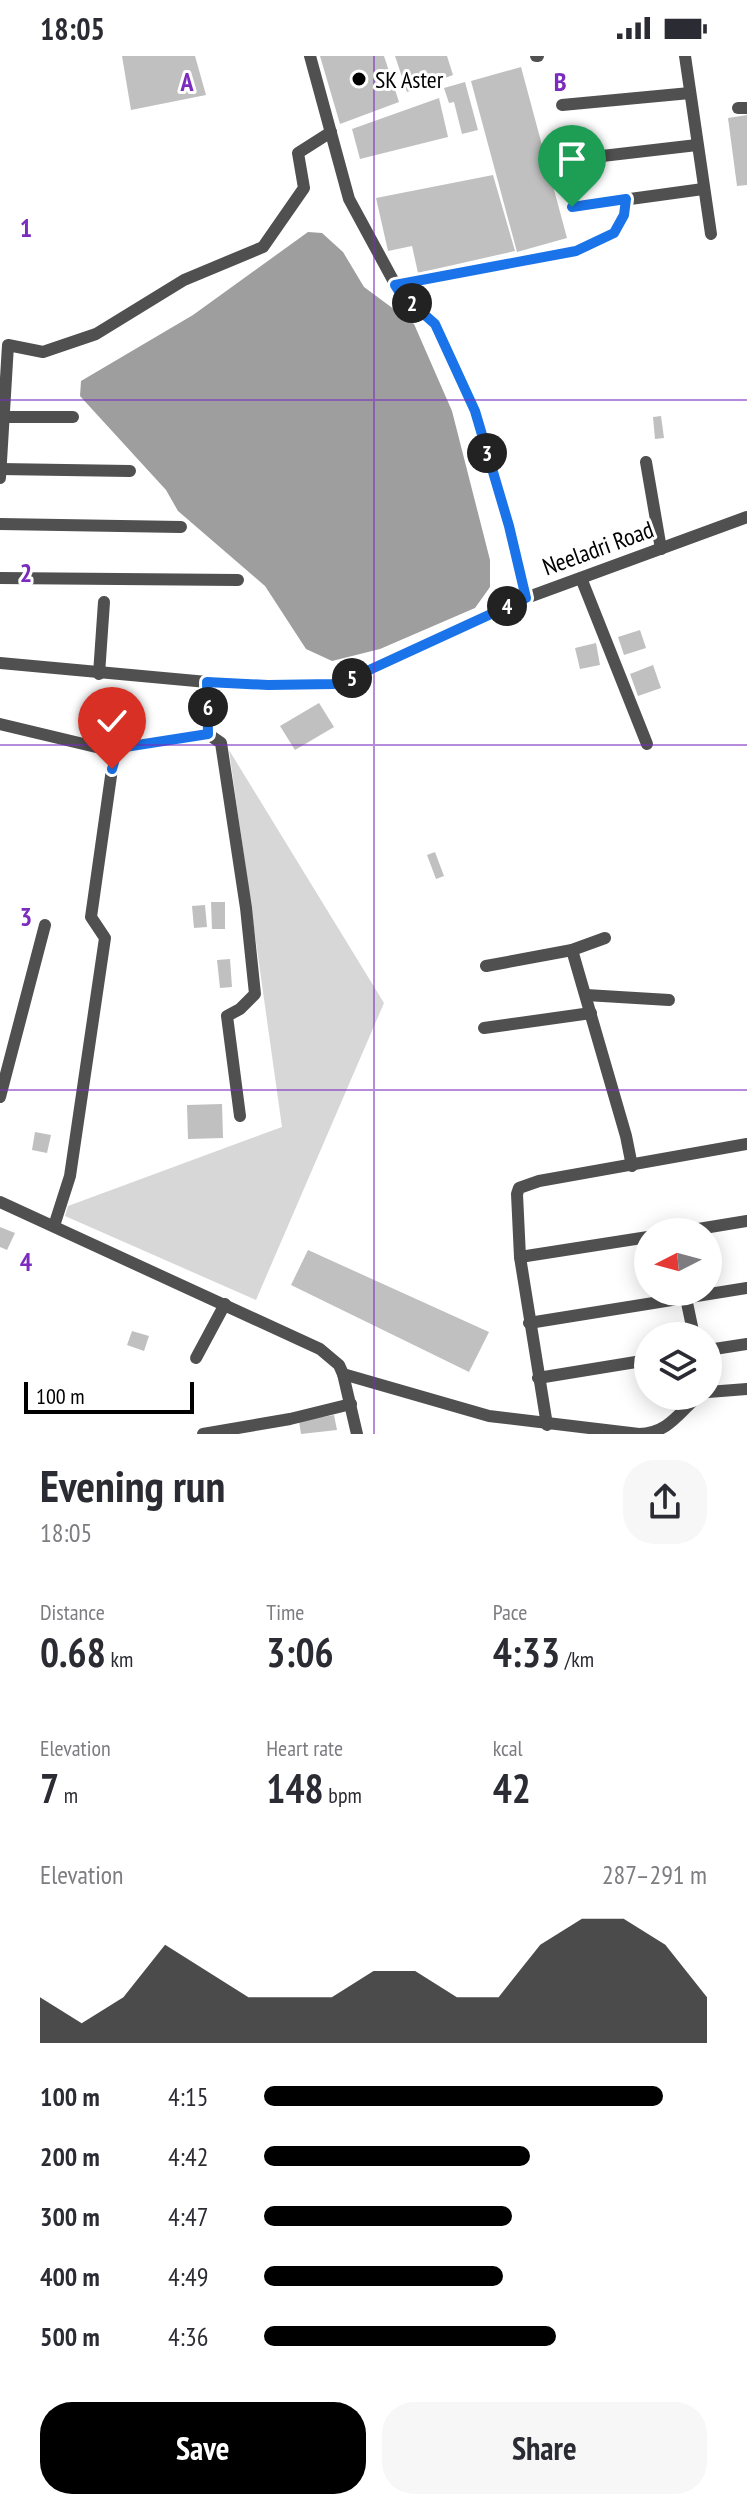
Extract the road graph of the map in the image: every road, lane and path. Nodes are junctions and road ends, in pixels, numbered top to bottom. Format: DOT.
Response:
graph roads {
  1 [pos="310,56"];
  2 [pos="685,56"];
  3 [pos="690,93"];
  4 [pos="562,105"];
  5 [pos="331,132"];
  6 [pos="697,145"];
  7 [pos="559,161"];
  8 [pos="703,189"];
  9 [pos="626,199"];
  10 [pos="572,207"];
  11 [pos="711,234"];
  12 [pos="395,285"];
  13 [pos="3,360"];
  14 [pos="2,417"];
  15 [pos="73,417"];
  16 [pos="646,462"];
  17 [pos="0,469"];
  18 [pos="130,471"];
  19 [pos="0,478"];
  20 [pos="747,517"];
  21 [pos="0,524"];
  22 [pos="181,527"];
  23 [pos="661,549"];
  24 [pos="0,578"];
  25 [pos="581,578"];
  26 [pos="238,580"];
  27 [pos="526,598"];
  28 [pos="104,602"];
  29 [pos="0,663"];
  30 [pos="99,674"];
  31 [pos="207,682"];
  32 [pos="0,724"];
  33 [pos="208,734"];
  34 [pos="647,744"];
  35 [pos="117,752"];
  36 [pos="45,925"];
  37 [pos="605,938"];
  38 [pos="572,950"];
  39 [pos="486,966"];
  40 [pos="586,995"];
  41 [pos="669,1000"];
  42 [pos="591,1013"];
  43 [pos="484,1028"];
  44 [pos="0,1097"];
  45 [pos="240,1116"];
  46 [pos="747,1144"];
  47 [pos="632,1166"];
  48 [pos="0,1202"];
  49 [pos="747,1221"];
  50 [pos="722,1225"];
  51 [pos="54,1226"];
  52 [pos="634,1239"];
  53 [pos="520,1257"];
  54 [pos="747,1288"];
  55 [pos="722,1292"];
  56 [pos="225,1304"];
  57 [pos="636,1306"];
  58 [pos="529,1323"];
  59 [pos="747,1344"];
  60 [pos="722,1348"];
  61 [pos="196,1358"];
  62 [pos="634,1362"];
  63 [pos="343,1374"];
  64 [pos="538,1378"];
  65 [pos="747,1389"];
  66 [pos="722,1391"];
  67 [pos="351,1404"];
  68 [pos="684,1410"];
  69 [pos="290,1419"];
  70 [pos="547,1425"];
  71 [pos="203,1434"];
  72 [pos="292,1434"];
  73 [pos="357,1434"];
  1 -- 5 [label="street"];
  2 -- 3 [label="street"];
  3 -- 4 [label="street"];
  3 -- 6 [label="street"];
  5 -- 12 [label="street"];
  5 -- 13 [label="street"];
  6 -- 7 [label="street"];
  6 -- 8 [label="street"];
  8 -- 9 [label="street"];
  8 -- 11 [label="street"];
  9 -- 10 [label="street"];
  9 -- 12 [label="street"];
  12 -- 27 [label="street"];
  13 -- 14 [label="street"];
  14 -- 15 [label="street"];
  14 -- 17 [label="street"];
  16 -- 23 [label="street"];
  17 -- 18 [label="street"];
  17 -- 19 [label="street"];
  20 -- 23 [label="street, Neeladri Road"];
  21 -- 22 [label="street"];
  23 -- 25 [label="street, Neeladri Road"];
  24 -- 26 [label="street"];
  25 -- 27 [label="street, Neeladri Road"];
  25 -- 34 [label="street"];
  27 -- 31 [label="street, Neeladri Road"];
  28 -- 30 [label="street"];
  29 -- 30 [label="street, Neeladri Road"];
  30 -- 31 [label="street, Neeladri Road"];
  31 -- 33 [label="street"];
  32 -- 35 [label="street"];
  33 -- 35 [label="street"];
  33 -- 45 [label="street"];
  35 -- 51 [label="street"];
  36 -- 44 [label="street"];
  37 -- 38 [label="street"];
  38 -- 39 [label="street"];
  38 -- 40 [label="street"];
  40 -- 41 [label="street"];
  40 -- 42 [label="street"];
  42 -- 43 [label="street"];
  42 -- 47 [label="street"];
  46 -- 47 [label="street"];
  47 -- 53 [label="street"];
  48 -- 51 [label="street"];
  49 -- 50 [label="street"];
  51 -- 56 [label="street"];
  52 -- 53 [label="street"];
  53 -- 58 [label="street"];
  54 -- 55 [label="street"];
  56 -- 61 [label="street"];
  56 -- 63 [label="street"];
  57 -- 58 [label="street"];
  58 -- 64 [label="street"];
  59 -- 60 [label="street"];
  62 -- 64 [label="street"];
  63 -- 67 [label="street"];
  63 -- 70 [label="street"];
  64 -- 70 [label="street"];
  65 -- 66 [label="street"];
  67 -- 69 [label="street"];
  67 -- 73 [label="street"];
  68 -- 70 [label="street"];
  69 -- 71 [label="street"];
  69 -- 72 [label="street"];
}
